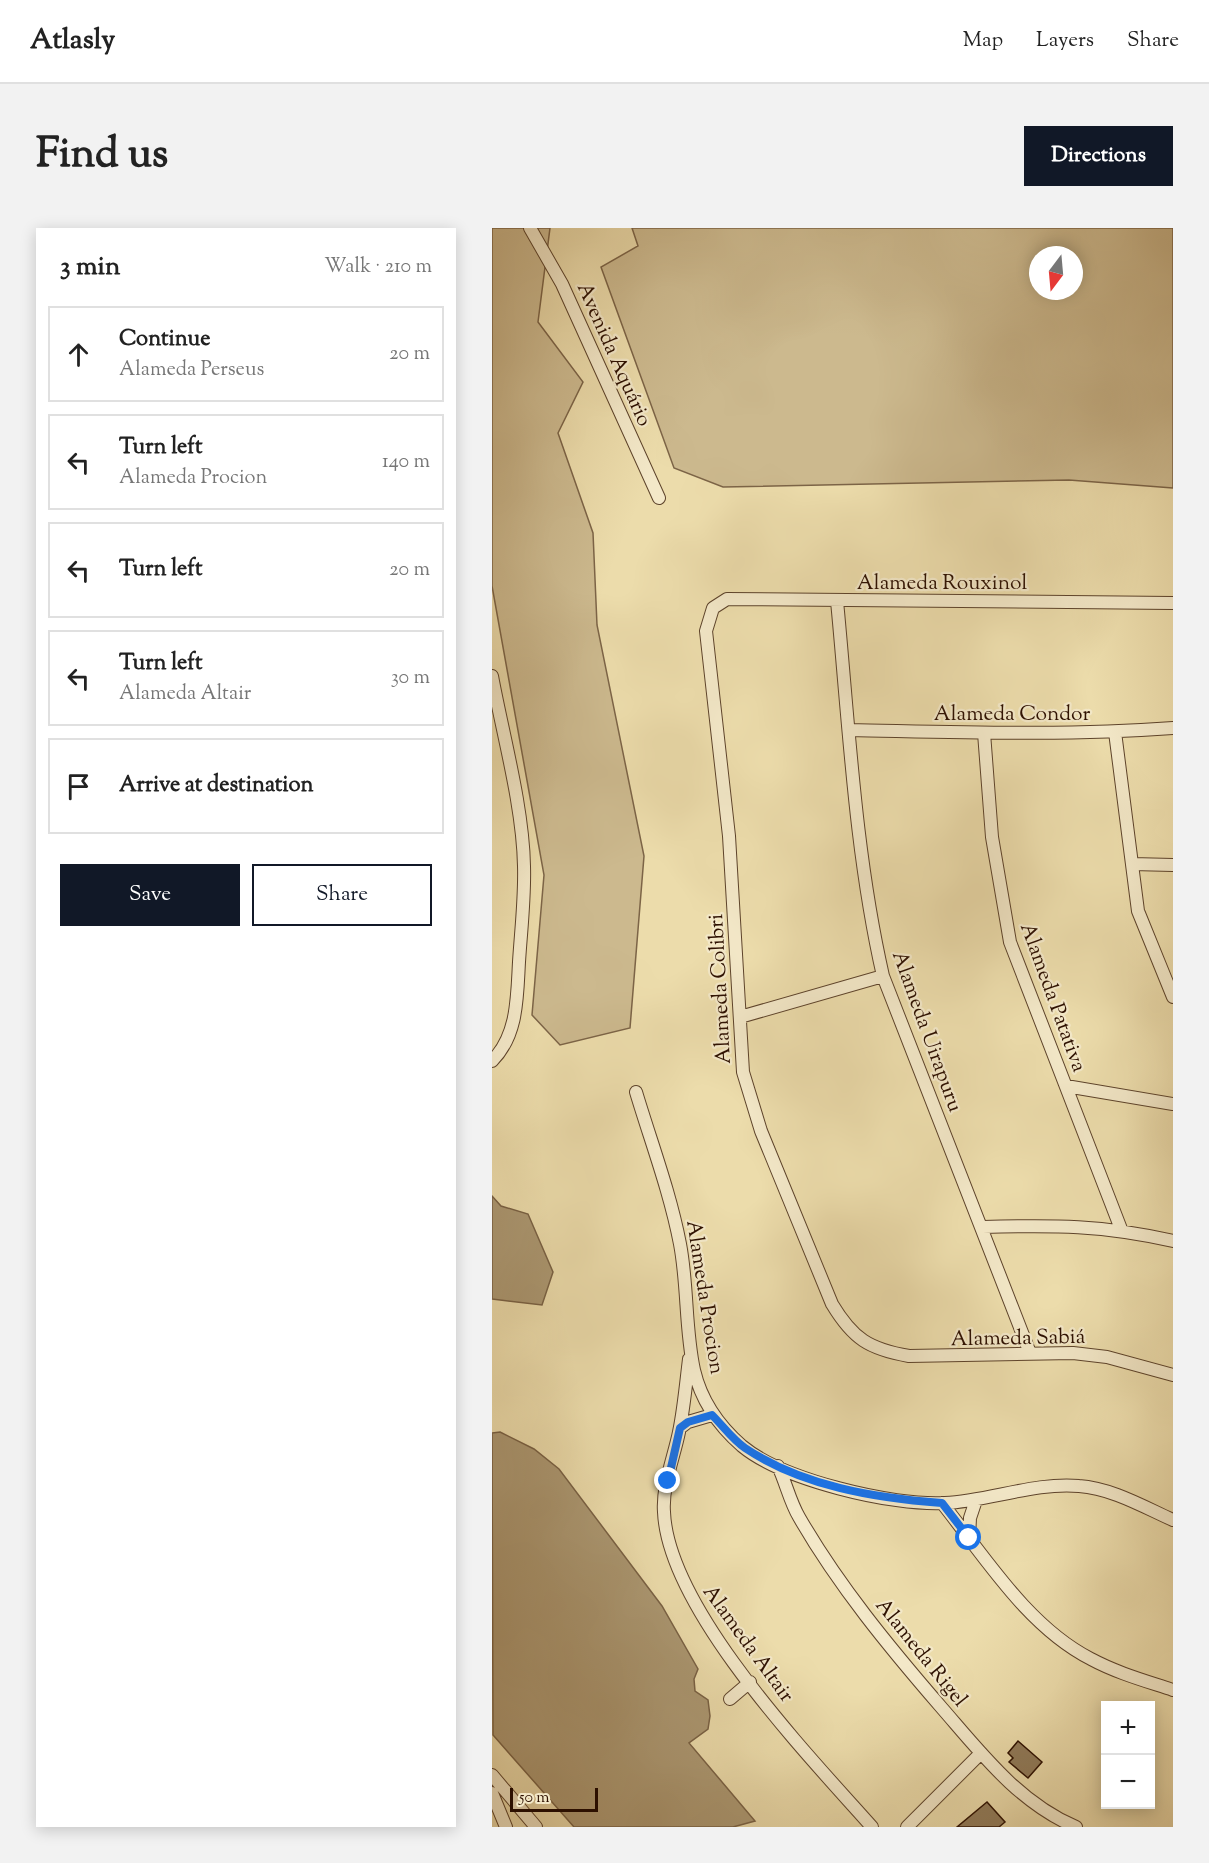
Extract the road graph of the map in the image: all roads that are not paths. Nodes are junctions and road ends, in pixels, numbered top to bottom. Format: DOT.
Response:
graph roads {
  1 [pos="530,228"];
  2 [pos="659,498"];
  3 [pos="837,601"];
  4 [pos="1173,603"];
  5 [pos="713,608"];
  6 [pos="492,676"];
  7 [pos="1173,728"];
  8 [pos="850,730"];
  9 [pos="1115,732"];
  10 [pos="984,733"];
  11 [pos="1132,864"];
  12 [pos="1173,865"];
  13 [pos="883,976"];
  14 [pos="1173,997"];
  15 [pos="740,1017"];
  16 [pos="492,1061"];
  17 [pos="1066,1086"];
  18 [pos="636,1092"];
  19 [pos="1173,1104"];
  20 [pos="983,1227"];
  21 [pos="1122,1229"];
  22 [pos="1173,1241"];
  23 [pos="863,1342"];
  24 [pos="691,1346"];
  25 [pos="1030,1353"];
  26 [pos="1173,1375"];
  27 [pos="712,1415"];
  28 [pos="680,1428"];
  29 [pos="778,1466"];
  30 [pos="976,1500"];
  31 [pos="942,1503"];
  32 [pos="1173,1520"];
  33 [pos="969,1538"];
  34 [pos="750,1682"];
  35 [pos="1173,1690"];
  36 [pos="730,1699"];
  37 [pos="981,1753"];
  38 [pos="492,1775"];
  39 [pos="492,1793"];
  40 [pos="519,1808"];
  41 [pos="495,1816"];
  42 [pos="506,1827"];
  43 [pos="536,1827"];
  44 [pos="872,1827"];
  45 [pos="907,1827"];
  46 [pos="1076,1827"];
  1 -- 2 [label="street, Avenida Aquário"];
  3 -- 4 [label="street, Alameda Rouxinol"];
  3 -- 5 [label="street, Alameda Rouxinol"];
  3 -- 8 [label="street, Alameda Uirapuru"];
  5 -- 15 [label="street, Alameda Colibri"];
  6 -- 16 [label="street"];
  7 -- 9 [label="street, Alameda Condor"];
  8 -- 10 [label="street, Alameda Condor"];
  8 -- 13 [label="street, Alameda Uirapuru"];
  9 -- 10 [label="street, Alameda Condor"];
  9 -- 11 [label="street"];
  10 -- 17 [label="street, Alameda Patativa"];
  11 -- 12 [label="street"];
  11 -- 14 [label="street"];
  13 -- 15 [label="street"];
  13 -- 20 [label="street, Alameda Uirapuru"];
  15 -- 23 [label="street, Alameda Colibri"];
  17 -- 19 [label="street"];
  17 -- 21 [label="street, Alameda Patativa"];
  18 -- 24 [label="street, Alameda Procion"];
  20 -- 21 [label="street"];
  20 -- 25 [label="street, Alameda Uirapuru"];
  21 -- 22 [label="street"];
  23 -- 25 [label="street, Alameda Sabiá"];
  24 -- 27 [label="street, Alameda Procion"];
  24 -- 28 [label="street, Alameda Altair"];
  25 -- 26 [label="street, Alameda Sabiá"];
  27 -- 28 [label="street"];
  27 -- 29 [label="street, Alameda Procion"];
  28 -- 34 [label="street, Alameda Altair"];
  29 -- 31 [label="street, Alameda Procion"];
  29 -- 37 [label="street, Alameda Rigel"];
  30 -- 31 [label="street, Alameda Procion"];
  30 -- 32 [label="street, Alameda Procion"];
  30 -- 33 [label="street"];
  31 -- 33 [label="street"];
  33 -- 35 [label="street"];
  34 -- 36 [label="street"];
  34 -- 44 [label="street, Alameda Altair"];
  37 -- 45 [label="street"];
  37 -- 46 [label="street, Alameda Rigel"];
  38 -- 40 [label="street"];
  39 -- 41 [label="street"];
  40 -- 41 [label="street"];
  40 -- 43 [label="street"];
  41 -- 42 [label="street"];
}
